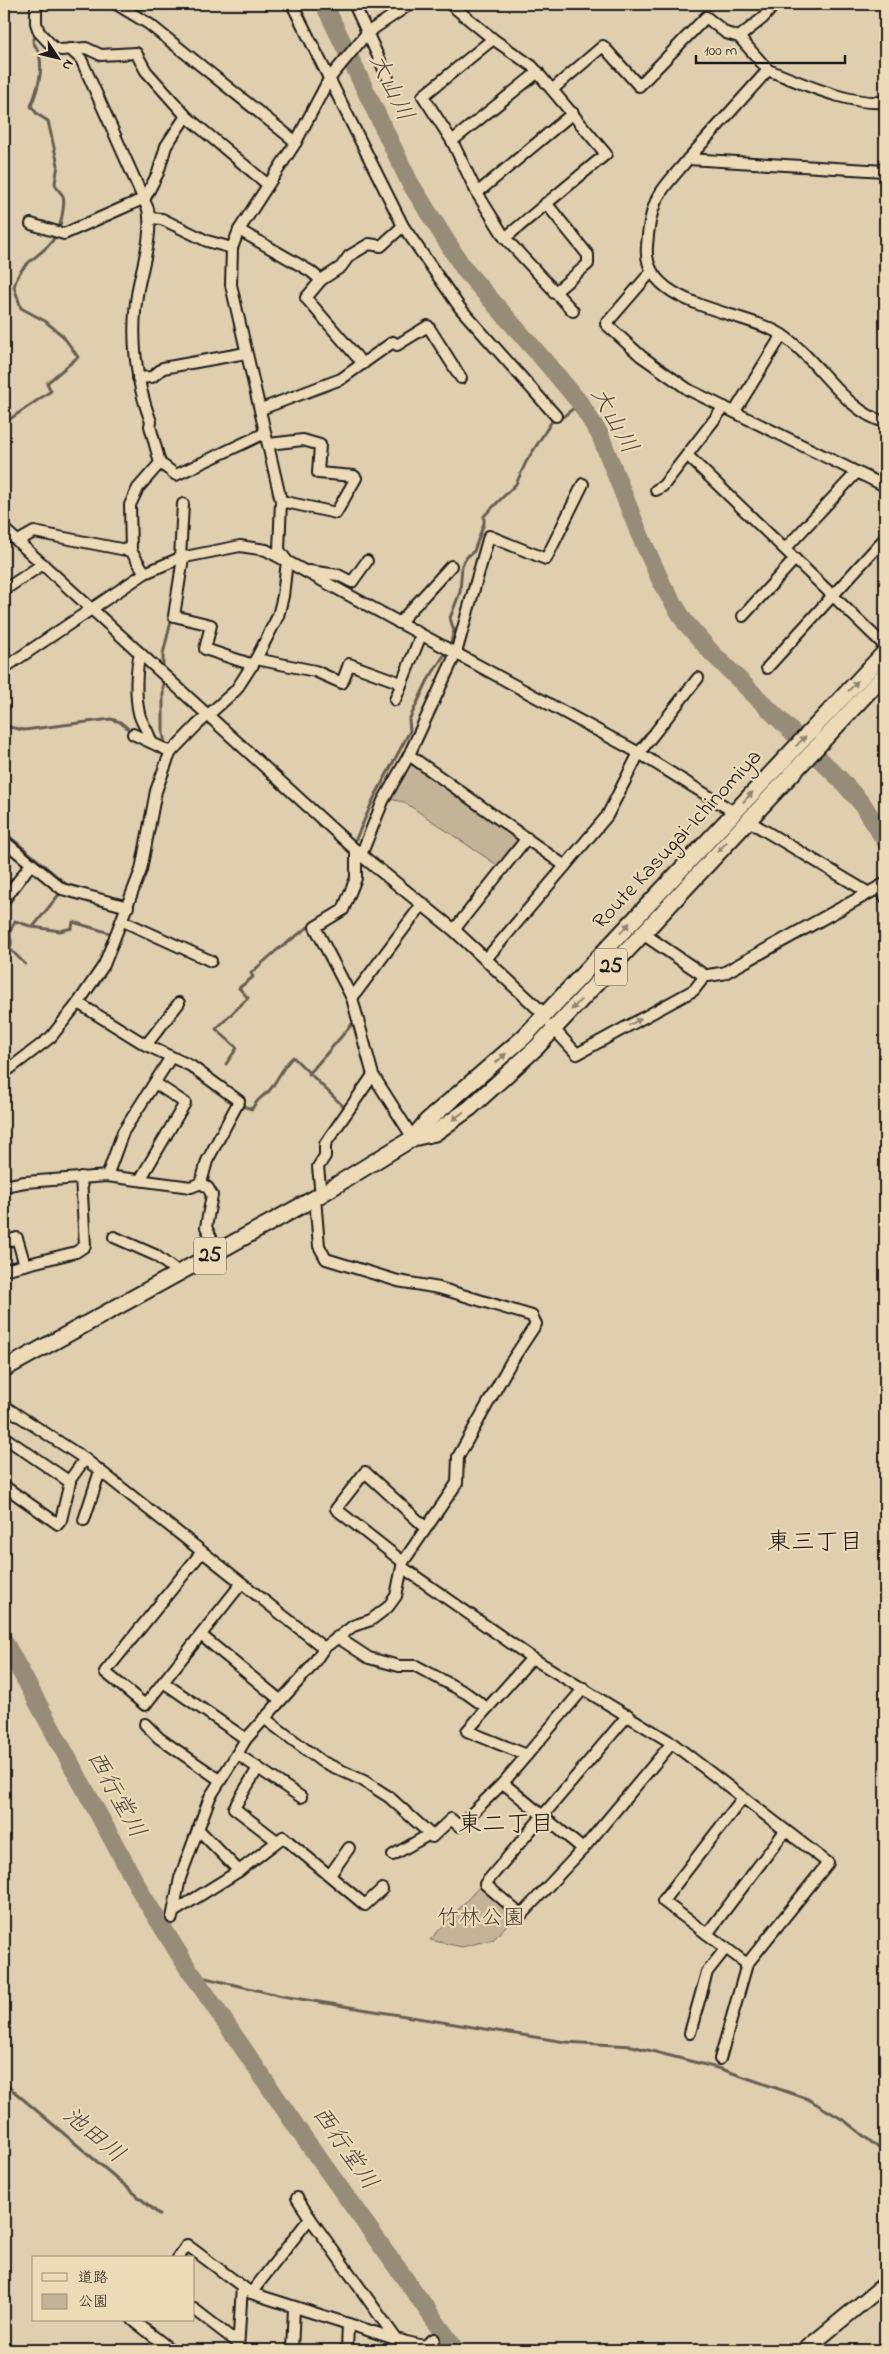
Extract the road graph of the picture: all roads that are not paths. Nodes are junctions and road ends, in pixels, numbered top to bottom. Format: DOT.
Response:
graph roads {
  1 [pos="36,4"];
  2 [pos="116,4"];
  3 [pos="292,4"];
  4 [pos="365,4"];
  5 [pos="410,4"];
  6 [pos="450,4"];
  7 [pos="775,4"];
  8 [pos="356,8"];
  9 [pos="367,33"];
  10 [pos="739,37"];
  11 [pos="493,40"];
  12 [pos="70,49"];
  13 [pos="768,70"];
  14 [pos="538,72"];
  15 [pos="329,78"];
  16 [pos="388,78"];
  17 [pos="553,89"];
  18 [pos="885,102"];
  19 [pos="573,113"];
  20 [pos="186,116"];
  21 [pos="452,141"];
  22 [pos="296,142"];
  23 [pos="688,159"];
  24 [pos="885,171"];
  25 [pos="267,184"];
  26 [pos="477,193"];
  27 [pos="145,198"];
  28 [pos="546,203"];
  29 [pos="150,218"];
  30 [pos="31,224"];
  31 [pos="402,226"];
  32 [pos="239,230"];
  33 [pos="505,238"];
  34 [pos="232,248"];
  35 [pos="651,272"];
  36 [pos="321,280"];
  37 [pos="554,293"];
  38 [pos="573,311"];
  39 [pos="782,335"];
  40 [pos="246,354"];
  41 [pos="363,364"];
  42 [pos="138,378"];
  43 [pos="461,378"];
  44 [pos="724,406"];
  45 [pos="260,409"];
  46 [pos="735,411"];
  47 [pos="556,416"];
  48 [pos="885,422"];
  49 [pos="265,433"];
  50 [pos="269,444"];
  51 [pos="688,456"];
  52 [pos="160,463"];
  53 [pos="857,472"];
  54 [pos="583,484"];
  55 [pos="885,486"];
  56 [pos="656,490"];
  57 [pos="281,501"];
  58 [pos="183,504"];
  59 [pos="4,528"];
  60 [pos="885,538"];
  61 [pos="18,541"];
  62 [pos="786,549"];
  63 [pos="131,551"];
  64 [pos="182,558"];
  65 [pos="796,559"];
  66 [pos="287,561"];
  67 [pos="367,561"];
  68 [pos="43,564"];
  69 [pos="451,566"];
  70 [pos="305,571"];
  71 [pos="145,573"];
  72 [pos="4,590"];
  73 [pos="833,595"];
  74 [pos="90,608"];
  75 [pos="743,616"];
  76 [pos="399,623"];
  77 [pos="421,635"];
  78 [pos="885,646"];
  79 [pos="885,652"];
  80 [pos="140,653"];
  81 [pos="456,654"];
  82 [pos="254,662"];
  83 [pos="4,668"];
  84 [pos="767,668"];
  85 [pos="885,674"];
  86 [pos="698,678"];
  87 [pos="402,682"];
  88 [pos="395,700"];
  89 [pos="209,716"];
  90 [pos="827,726"];
  91 [pos="133,734"];
  92 [pos="152,742"];
  93 [pos="171,752"];
  94 [pos="639,753"];
  95 [pos="409,755"];
  96 [pos="740,816"];
  97 [pos="527,838"];
  98 [pos="4,841"];
  99 [pos="359,853"];
  100 [pos="31,864"];
  101 [pos="565,866"];
  102 [pos="884,889"];
  103 [pos="869,893"];
  104 [pos="4,900"];
  105 [pos="423,904"];
  106 [pos="128,907"];
  107 [pos="123,921"];
  108 [pos="454,930"];
  109 [pos="642,933"];
  110 [pos="486,959"];
  111 [pos="210,961"];
  112 [pos="705,976"];
  113 [pos="352,998"];
  114 [pos="78,1003"];
  115 [pos="179,1003"];
  116 [pos="544,1014"];
  117 [pos="553,1030"];
  118 [pos="146,1045"];
  119 [pos="171,1057"];
  120 [pos="4,1072"];
  121 [pos="373,1075"];
  122 [pos="155,1083"];
  123 [pos="413,1138"];
  124 [pos="107,1176"];
  125 [pos="80,1177"];
  126 [pos="140,1180"];
  127 [pos="201,1183"];
  128 [pos="4,1186"];
  129 [pos="318,1196"];
  130 [pos="114,1237"];
  131 [pos="4,1242"];
  132 [pos="218,1252"];
  133 [pos="25,1265"];
  134 [pos="4,1270"];
  135 [pos="179,1273"];
  136 [pos="4,1369"];
  137 [pos="4,1406"];
  138 [pos="4,1438"];
  139 [pos="85,1459"];
  140 [pos="100,1471"];
  141 [pos="69,1481"];
  142 [pos="4,1486"];
  143 [pos="84,1520"];
  144 [pos="426,1527"];
  145 [pos="201,1553"];
  146 [pos="402,1564"];
  147 [pos="241,1584"];
  148 [pos="202,1636"];
  149 [pos="337,1637"];
  150 [pos="324,1648"];
  151 [pos="532,1658"];
  152 [pos="163,1682"];
  153 [pos="584,1688"];
  154 [pos="280,1700"];
  155 [pos="487,1708"];
  156 [pos="628,1715"];
  157 [pos="264,1718"];
  158 [pos="145,1724"];
  159 [pos="246,1739"];
  160 [pos="672,1743"];
  161 [pos="236,1754"];
  162 [pos="527,1755"];
  163 [pos="258,1768"];
  164 [pos="220,1780"];
  165 [pos="503,1783"];
  166 [pos="301,1797"];
  167 [pos="742,1798"];
  168 [pos="542,1816"];
  169 [pos="198,1829"];
  170 [pos="785,1831"];
  171 [pos="430,1834"];
  172 [pos="277,1841"];
  173 [pos="349,1848"];
  174 [pos="583,1848"];
  175 [pos="394,1855"];
  176 [pos="239,1871"];
  177 [pos="330,1875"];
  178 [pos="382,1889"];
  179 [pos="707,1934"];
  180 [pos="726,1948"];
  181 [pos="747,1964"];
  182 [pos="690,2032"];
  183 [pos="720,2059"];
  184 [pos="297,2198"];
  185 [pos="310,2218"];
  186 [pos="180,2256"];
  187 [pos="885,2284"];
  188 [pos="242,2286"];
  189 [pos="251,2293"];
  190 [pos="294,2308"];
  191 [pos="195,2310"];
  192 [pos="136,2322"];
  193 [pos="348,2324"];
  194 [pos="434,2339"];
  195 [pos="400,2344"];
  196 [pos="238,2347"];
  197 [pos="171,2350"];
  198 [pos="292,2350"];
  199 [pos="347,2350"];
  200 [pos="805,2350"];
  1 -- 12 [label="street"];
  2 -- 22 [label="street"];
  3 -- 15 [label="street"];
  4 -- 8 [label="street"];
  5 -- 9 [label="street"];
  6 -- 11 [label="street"];
  7 -- 10 [label="street"];
  8 -- 9 [label="street"];
  9 -- 15 [label="street"];
  9 -- 16 [label="street"];
  10 -- 13 [label="street"];
  10 -- 17 [label="street"];
  11 -- 14 [label="street"];
  11 -- 21 [label="street"];
  12 -- 20 [label="street"];
  12 -- 27 [label="street"];
  13 -- 18 [label="street"];
  13 -- 23 [label="street"];
  14 -- 17 [label="street"];
  14 -- 21 [label="street"];
  15 -- 22 [label="street"];
  15 -- 31 [label="street"];
  17 -- 19 [label="street"];
  19 -- 26 [label="street"];
  19 -- 28 [label="street"];
  20 -- 25 [label="street"];
  20 -- 27 [label="street"];
  21 -- 26 [label="street"];
  22 -- 25 [label="street"];
  23 -- 24 [label="street"];
  23 -- 35 [label="street"];
  25 -- 32 [label="street"];
  26 -- 33 [label="street"];
  27 -- 29 [label="street"];
  27 -- 30 [label="street"];
  28 -- 33 [label="street"];
  28 -- 37 [label="street"];
  29 -- 34 [label="street"];
  29 -- 42 [label="street"];
  31 -- 36 [label="street"];
  31 -- 47 [label="street"];
  32 -- 34 [label="street"];
  32 -- 36 [label="street"];
  33 -- 37 [label="street"];
  34 -- 40 [label="street"];
  35 -- 39 [label="street"];
  35 -- 44 [label="street"];
  36 -- 41 [label="street"];
  37 -- 38 [label="street"];
  39 -- 46 [label="street"];
  39 -- 48 [label="street"];
  40 -- 42 [label="street"];
  40 -- 45 [label="street"];
  41 -- 43 [label="street"];
  41 -- 45 [label="street"];
  42 -- 52 [label="street"];
  44 -- 46 [label="street"];
  44 -- 51 [label="street"];
  45 -- 49 [label="street"];
  46 -- 53 [label="street"];
  49 -- 50 [label="street"];
  49 -- 52 [label="street"];
  50 -- 57 [label="street"];
  50 -- 57 [label="street"];
  51 -- 56 [label="street"];
  51 -- 62 [label="street"];
  52 -- 63 [label="street"];
  53 -- 55 [label="street"];
  53 -- 62 [label="street"];
  54 -- 81 [label="street"];
  57 -- 66 [label="street"];
  58 -- 64 [label="street"];
  59 -- 61 [label="street"];
  60 -- 73 [label="street"];
  61 -- 63 [label="street"];
  61 -- 68 [label="street"];
  62 -- 65 [label="street"];
  63 -- 71 [label="street"];
  64 -- 66 [label="street"];
  64 -- 71 [label="street"];
  64 -- 82 [label="street"];
  65 -- 73 [label="street"];
  65 -- 75 [label="street"];
  66 -- 70 [label="street"];
  66 -- 82 [label="street"];
  67 -- 70 [label="street"];
  68 -- 72 [label="street"];
  68 -- 74 [label="street"];
  69 -- 76 [label="street"];
  70 -- 76 [label="street"];
  71 -- 74 [label="street"];
  73 -- 78 [label="street"];
  73 -- 84 [label="street"];
  74 -- 80 [label="street"];
  74 -- 83 [label="street"];
  76 -- 77 [label="street"];
  77 -- 81 [label="street"];
  77 -- 87 [label="street"];
  90 -- 79 [label="main road, Route Kasugai-Ichinomiya / 25, one-way"];
  80 -- 89 [label="street"];
  80 -- 92 [label="street"];
  81 -- 94 [label="street"];
  81 -- 95 [label="street"];
  82 -- 87 [label="street"];
  82 -- 89 [label="street"];
  85 -- 90 [label="main road, Route Kasugai-Ichinomiya / 25"];
  86 -- 94 [label="street"];
  87 -- 88 [label="street"];
  89 -- 93 [label="street"];
  89 -- 99 [label="street"];
  90 -- 96 [label="main road, Route Kasugai-Ichinomiya / 25"];
  96 -- 90 [label="main road, Route Kasugai-Ichinomiya / 25, one-way"];
  91 -- 92 [label="street"];
  92 -- 93 [label="street"];
  93 -- 106 [label="street"];
  94 -- 96 [label="street"];
  94 -- 101 [label="street"];
  95 -- 97 [label="street"];
  95 -- 99 [label="street"];
  96 -- 103 [label="street"];
  96 -- 109 [label="main road, Route Kasugai-Ichinomiya / 25, one-way"];
  116 -- 96 [label="main road, Route Kasugai-Ichinomiya / 25, one-way"];
  97 -- 101 [label="street"];
  97 -- 108 [label="street"];
  98 -- 100 [label="street"];
  99 -- 105 [label="street"];
  99 -- 113 [label="street"];
  100 -- 104 [label="street"];
  100 -- 106 [label="street"];
  101 -- 110 [label="street"];
  102 -- 103 [label="street"];
  103 -- 112 [label="street"];
  105 -- 108 [label="street"];
  105 -- 113 [label="street"];
  106 -- 107 [label="street"];
  107 -- 111 [label="street"];
  107 -- 114 [label="street"];
  108 -- 110 [label="street"];
  109 -- 112 [label="street"];
  109 -- 117 [label="main road, Route Kasugai-Ichinomiya / 25, one-way"];
  110 -- 116 [label="street"];
  117 -- 112 [label="street, one-way"];
  113 -- 121 [label="street"];
  114 -- 118 [label="street"];
  114 -- 120 [label="street"];
  115 -- 118 [label="street"];
  116 -- 117 [label="street"];
  123 -- 116 [label="main road, Route Kasugai-Ichinomiya / 25, one-way"];
  117 -- 123 [label="main road, Route Kasugai-Ichinomiya / 25, one-way"];
  118 -- 119 [label="street"];
  119 -- 122 [label="street"];
  119 -- 127 [label="street"];
  121 -- 123 [label="street"];
  121 -- 129 [label="street"];
  122 -- 124 [label="street"];
  122 -- 126 [label="street"];
  123 -- 129 [label="main road, Route Kasugai-Ichinomiya / 25"];
  124 -- 125 [label="street"];
  124 -- 126 [label="street"];
  125 -- 128 [label="street"];
  125 -- 133 [label="street"];
  126 -- 127 [label="street"];
  127 -- 132 [label="street"];
  129 -- 132 [label="main road, Route Kasugai-Ichinomiya / 25"];
  129 -- 144 [label="street"];
  130 -- 135 [label="street"];
  131 -- 133 [label="street"];
  132 -- 135 [label="main road, Route Kasugai-Ichinomiya / 25"];
  133 -- 134 [label="street"];
  135 -- 136 [label="main road, Route Kasugai-Ichinomiya / 25"];
  137 -- 139 [label="street"];
  138 -- 141 [label="street"];
  139 -- 140 [label="street"];
  139 -- 141 [label="street"];
  140 -- 143 [label="street"];
  140 -- 145 [label="street"];
  141 -- 142 [label="street"];
  144 -- 146 [label="street"];
  144 -- 146 [label="street"];
  145 -- 147 [label="street"];
  145 -- 152 [label="street"];
  146 -- 149 [label="street"];
  146 -- 151 [label="street"];
  147 -- 148 [label="street"];
  147 -- 150 [label="street"];
  148 -- 152 [label="street"];
  148 -- 154 [label="street"];
  149 -- 150 [label="street"];
  149 -- 155 [label="street"];
  150 -- 154 [label="street"];
  151 -- 153 [label="street"];
  151 -- 155 [label="street"];
  152 -- 159 [label="street"];
  153 -- 156 [label="street"];
  153 -- 162 [label="street"];
  154 -- 157 [label="street"];
  155 -- 162 [label="street"];
  156 -- 160 [label="street"];
  156 -- 168 [label="street"];
  157 -- 159 [label="street"];
  157 -- 171 [label="street"];
  158 -- 164 [label="street"];
  159 -- 161 [label="street"];
  160 -- 167 [label="street"];
  160 -- 174 [label="street"];
  161 -- 163 [label="street"];
  161 -- 164 [label="street"];
  162 -- 165 [label="street"];
  163 -- 166 [label="street"];
  163 -- 172 [label="street"];
  164 -- 169 [label="street"];
  165 -- 168 [label="street"];
  165 -- 171 [label="street"];
  167 -- 170 [label="street"];
  167 -- 179 [label="street"];
  168 -- 174 [label="street"];
  168 -- 174 [label="street"];
  169 -- 176 [label="street"];
  169 -- 176 [label="street"];
  170 -- 179 [label="street"];
  170 -- 181 [label="street"];
  171 -- 175 [label="street"];
  172 -- 176 [label="street"];
  172 -- 177 [label="street"];
  173 -- 177 [label="street"];
  177 -- 178 [label="street"];
  179 -- 180 [label="street"];
  180 -- 181 [label="street"];
  180 -- 182 [label="street"];
  181 -- 183 [label="street"];
  184 -- 185 [label="street"];
  185 -- 189 [label="street"];
  185 -- 195 [label="street"];
  186 -- 188 [label="street"];
  187 -- 200 [label="main road"];
  188 -- 189 [label="street"];
  188 -- 196 [label="street"];
  189 -- 190 [label="street"];
  190 -- 193 [label="street"];
  190 -- 198 [label="street"];
  191 -- 196 [label="street"];
  192 -- 197 [label="street"];
  193 -- 195 [label="street"];
  193 -- 199 [label="street"];
  194 -- 195 [label="street"];
}
